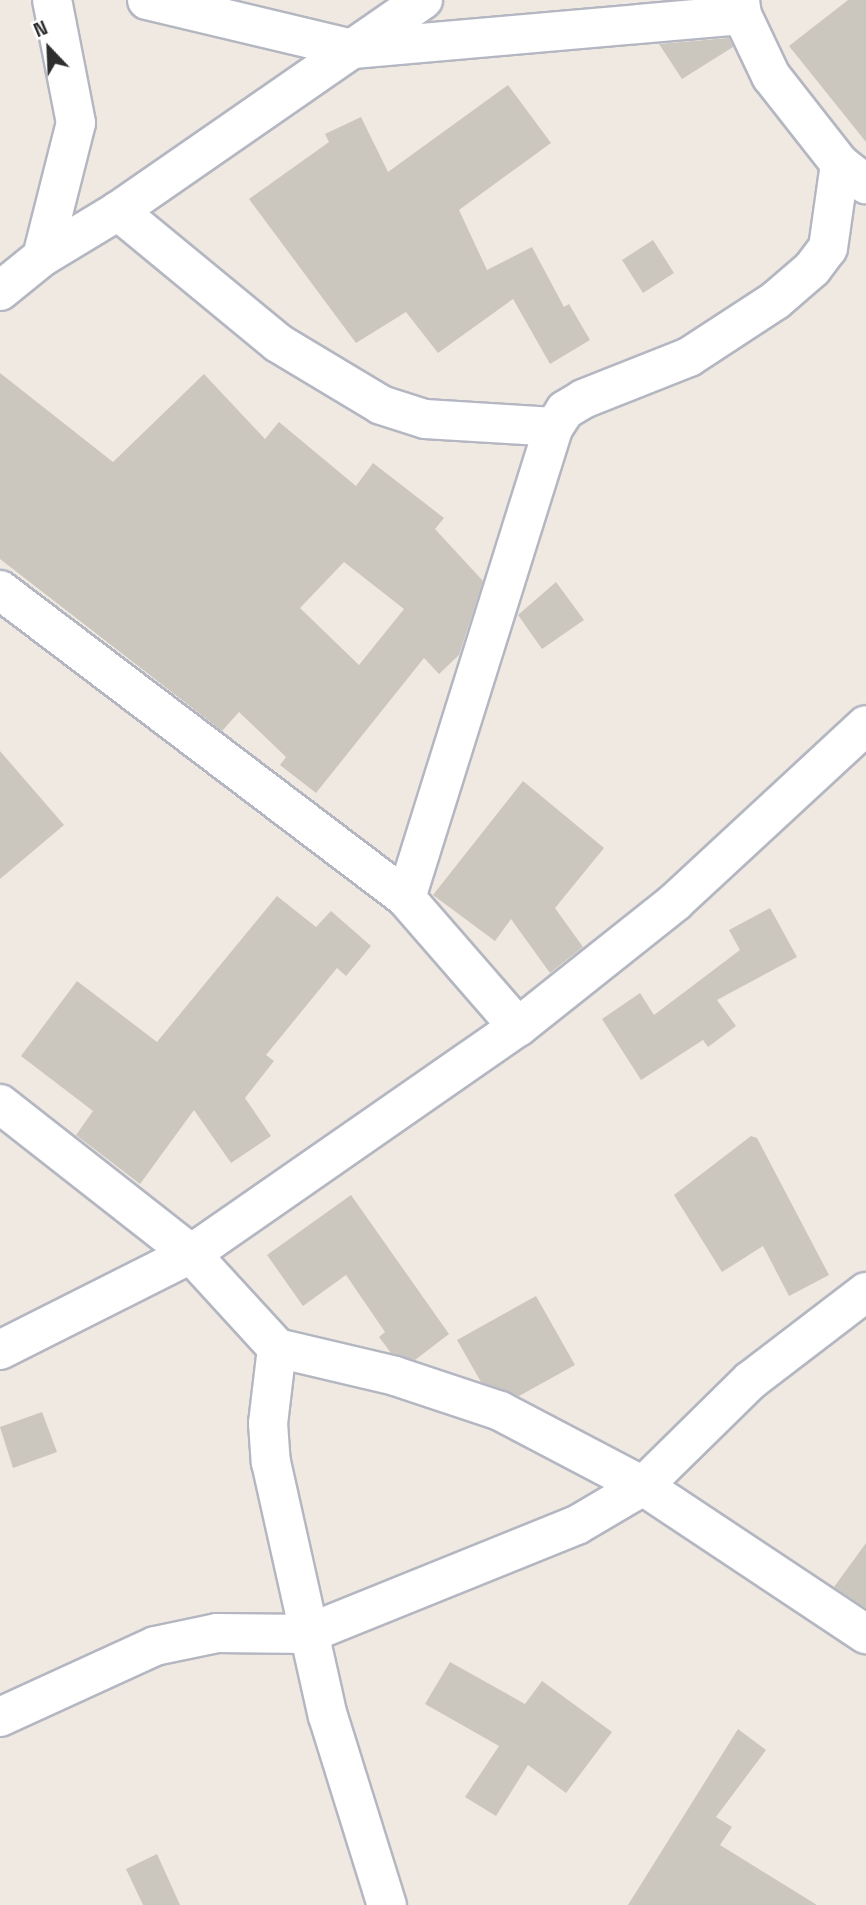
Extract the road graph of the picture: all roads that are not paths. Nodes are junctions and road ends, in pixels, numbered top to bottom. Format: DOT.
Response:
graph roads {
  1 [pos="52,0"];
  2 [pos="147,0"];
  3 [pos="424,0"];
  4 [pos="741,8"];
  5 [pos="353,49"];
  6 [pos="853,174"];
  7 [pos="118,211"];
  8 [pos="42,257"];
  9 [pos="0,291"];
  10 [pos="554,427"];
  11 [pos="0,590"];
  12 [pos="866,725"];
  13 [pos="406,898"];
  14 [pos="518,1027"];
  15 [pos="0,1104"];
  16 [pos="191,1254"];
  17 [pos="866,1292"];
  18 [pos="277,1348"];
  19 [pos="0,1350"];
  20 [pos="643,1486"];
  21 [pos="307,1634"];
  22 [pos="866,1634"];
  23 [pos="0,1717"];
  24 [pos="387,1905"];
  1 -- 8 [label="street"];
  2 -- 5 [label="street"];
  3 -- 5 [label="street"];
  4 -- 5 [label="street"];
  4 -- 6 [label="street"];
  5 -- 7 [label="street"];
  6 -- 10 [label="street"];
  7 -- 8 [label="street"];
  7 -- 10 [label="street"];
  8 -- 9 [label="street"];
  10 -- 13 [label="street"];
  11 -- 13 [label="street"];
  12 -- 14 [label="street"];
  13 -- 14 [label="street"];
  14 -- 16 [label="street"];
  15 -- 16 [label="street"];
  16 -- 18 [label="street"];
  16 -- 19 [label="street"];
  17 -- 20 [label="street"];
  18 -- 20 [label="street"];
  18 -- 21 [label="street"];
  20 -- 21 [label="street"];
  20 -- 22 [label="street"];
  21 -- 23 [label="street"];
  21 -- 24 [label="street"];
}
